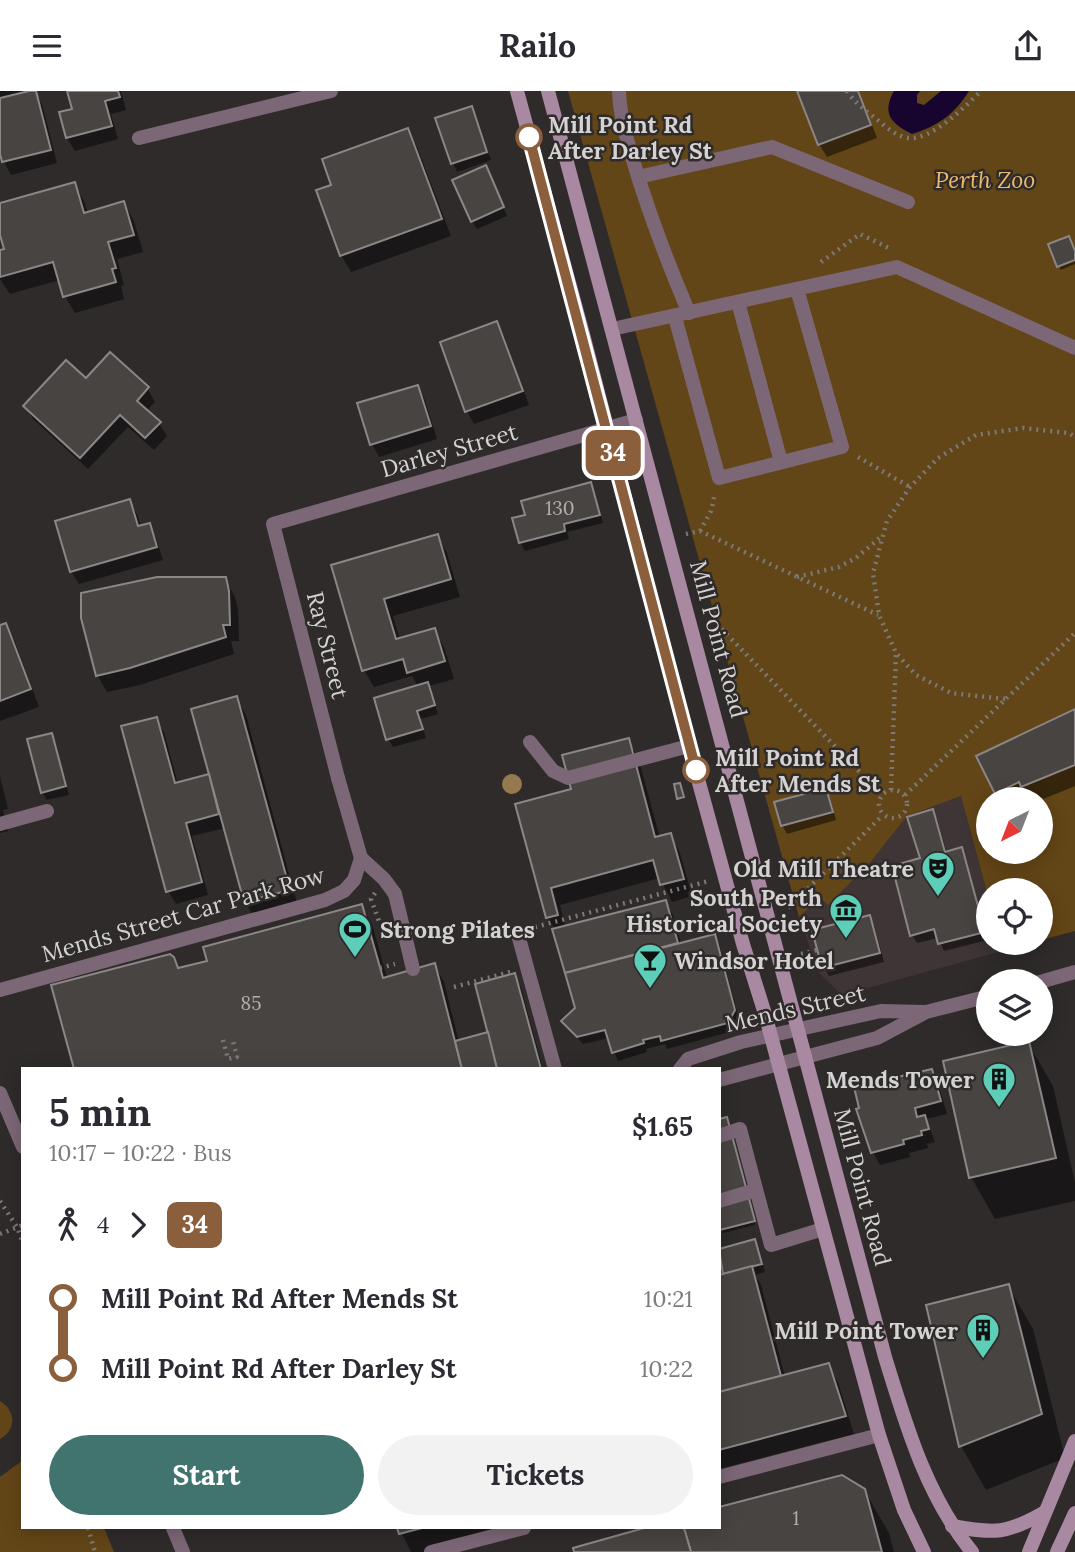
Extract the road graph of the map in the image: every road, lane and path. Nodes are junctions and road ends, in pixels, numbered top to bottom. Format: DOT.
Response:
graph roads {
  1 [pos="331,91"];
  2 [pos="517,91"];
  3 [pos="548,91"];
  4 [pos="613,91"];
  5 [pos="619,91"];
  6 [pos="847,91"];
  7 [pos="981,91"];
  8 [pos="620,117"];
  9 [pos="139,138"];
  10 [pos="638,177"];
  11 [pos="908,202"];
  12 [pos="797,289"];
  13 [pos="738,302"];
  14 [pos="682,315"];
  15 [pos="612,329"];
  16 [pos="1075,348"];
  17 [pos="636,420"];
  18 [pos="607,429"];
  19 [pos="1075,437"];
  20 [pos="842,447"];
  21 [pos="781,462"];
  22 [pos="719,478"];
  23 [pos="910,487"];
  24 [pos="274,524"];
  25 [pos="700,531"];
  26 [pos="686,534"];
  27 [pos="883,536"];
  28 [pos="797,577"];
  29 [pos="878,615"];
  30 [pos="712,619"];
  31 [pos="1075,633"];
  32 [pos="897,653"];
  33 [pos="1005,699"];
  34 [pos="530,743"];
  35 [pos="689,746"];
  36 [pos="891,790"];
  37 [pos="882,795"];
  38 [pos="905,795"];
  39 [pos="47,811"];
  40 [pos="883,815"];
  41 [pos="0,824"];
  42 [pos="361,858"];
  43 [pos="709,881"];
  44 [pos="788,908"];
  45 [pos="517,932"];
  46 [pos="817,950"];
  47 [pos="802,954"];
  48 [pos="390,965"];
  49 [pos="527,967"];
  50 [pos="380,968"];
  51 [pos="413,969"];
  52 [pos="1075,972"];
  53 [pos="1053,978"];
  54 [pos="454,987"];
  55 [pos="0,990"];
  56 [pos="976,999"];
  57 [pos="926,1012"];
  58 [pos="799,1030"];
  59 [pos="770,1037"];
  60 [pos="223,1040"];
  61 [pos="233,1041"];
  62 [pos="805,1058"];
  63 [pos="778,1065"];
  64 [pos="554,1067"];
  65 [pos="682,1067"];
  66 [pos="721,1079"];
  67 [pos="0,1093"];
  68 [pos="721,1135"];
  69 [pos="21,1142"];
  70 [pos="756,1190"];
  71 [pos="0,1201"];
  72 [pos="721,1201"];
  73 [pos="20,1226"];
  74 [pos="823,1229"];
  75 [pos="0,1234"];
  76 [pos="879,1435"];
  77 [pos="1075,1441"];
  78 [pos="721,1476"];
  79 [pos="1045,1511"];
  80 [pos="1075,1513"];
  81 [pos="952,1526"];
  82 [pos="88,1529"];
  83 [pos="173,1529"];
  84 [pos="520,1529"];
  85 [pos="94,1552"];
  86 [pos="183,1552"];
  87 [pos="431,1552"];
  88 [pos="924,1552"];
  89 [pos="972,1552"];
  90 [pos="1029,1552"];
  91 [pos="1057,1552"];
  1 -- 9 [label="street"];
  2 -- 18 [label="main road"];
  3 -- 15 [label="main road, Mill Point Road"];
  4 -- 8 [label="street"];
  5 -- 8 [label="street"];
  6 -- 7 [label="path"];
  8 -- 10 [label="street"];
  10 -- 11 [label="street"];
  10 -- 14 [label="street"];
  12 -- 13 [label="street"];
  12 -- 16 [label="street"];
  12 -- 20 [label="street"];
  13 -- 14 [label="street"];
  13 -- 21 [label="street"];
  14 -- 15 [label="street"];
  14 -- 22 [label="street"];
  15 -- 17 [label="main road, Mill Point Road"];
  17 -- 18 [label="street, Darley Street"];
  17 -- 58 [label="main road, Mill Point Road"];
  18 -- 24 [label="street, Darley Street"];
  18 -- 35 [label="main road"];
  19 -- 23 [label="path"];
  20 -- 21 [label="street"];
  20 -- 23 [label="path"];
  21 -- 22 [label="street"];
  22 -- 25 [label="path"];
  23 -- 27 [label="path"];
  24 -- 42 [label="street, Ray Street"];
  25 -- 26 [label="path"];
  25 -- 28 [label="path"];
  27 -- 28 [label="path"];
  27 -- 29 [label="path"];
  28 -- 29 [label="path"];
  29 -- 32 [label="path"];
  30 -- 37 [label="path"];
  31 -- 33 [label="path"];
  32 -- 33 [label="path"];
  32 -- 36 [label="path"];
  33 -- 38 [label="path"];
  34 -- 35 [label="street"];
  35 -- 59 [label="main road"];
  36 -- 37 [label="path"];
  36 -- 38 [label="path"];
  37 -- 40 [label="path"];
  38 -- 40 [label="path"];
  39 -- 41 [label="street"];
  40 -- 44 [label="path"];
  42 -- 51 [label="street, bridge"];
  42 -- 55 [label="street, Mends Street Car Park Row"];
  43 -- 45 [label="path"];
  45 -- 49 [label="street"];
  46 -- 47 [label="path"];
  48 -- 50 [label="path"];
  49 -- 54 [label="path"];
  49 -- 64 [label="street"];
  52 -- 53 [label="street"];
  56 -- 57 [label="street, Mends Street"];
  57 -- 58 [label="street, Mends Street"];
  57 -- 62 [label="street, Mends Street"];
  58 -- 59 [label="street, Mends Street"];
  58 -- 62 [label="main road, Mill Point Road"];
  59 -- 63 [label="main road"];
  59 -- 65 [label="street, Mends Street"];
  60 -- 61 [label="path"];
  62 -- 63 [label="street, Mends Street"];
  62 -- 81 [label="main road, Mill Point Road"];
  63 -- 66 [label="street, Mends Street"];
  63 -- 74 [label="main road"];
  67 -- 69 [label="street"];
  68 -- 70 [label="street"];
  70 -- 72 [label="street"];
  70 -- 74 [label="street"];
  71 -- 73 [label="path"];
  73 -- 75 [label="path"];
  74 -- 76 [label="main road"];
  76 -- 78 [label="street"];
  76 -- 88 [label="main road"];
  77 -- 79 [label="main road"];
  79 -- 81 [label="main road"];
  79 -- 90 [label="main road"];
  80 -- 91 [label="main road"];
  81 -- 89 [label="main road, Mill Point Road"];
  82 -- 85 [label="path"];
  83 -- 86 [label="street"];
  84 -- 87 [label="street"];
}
